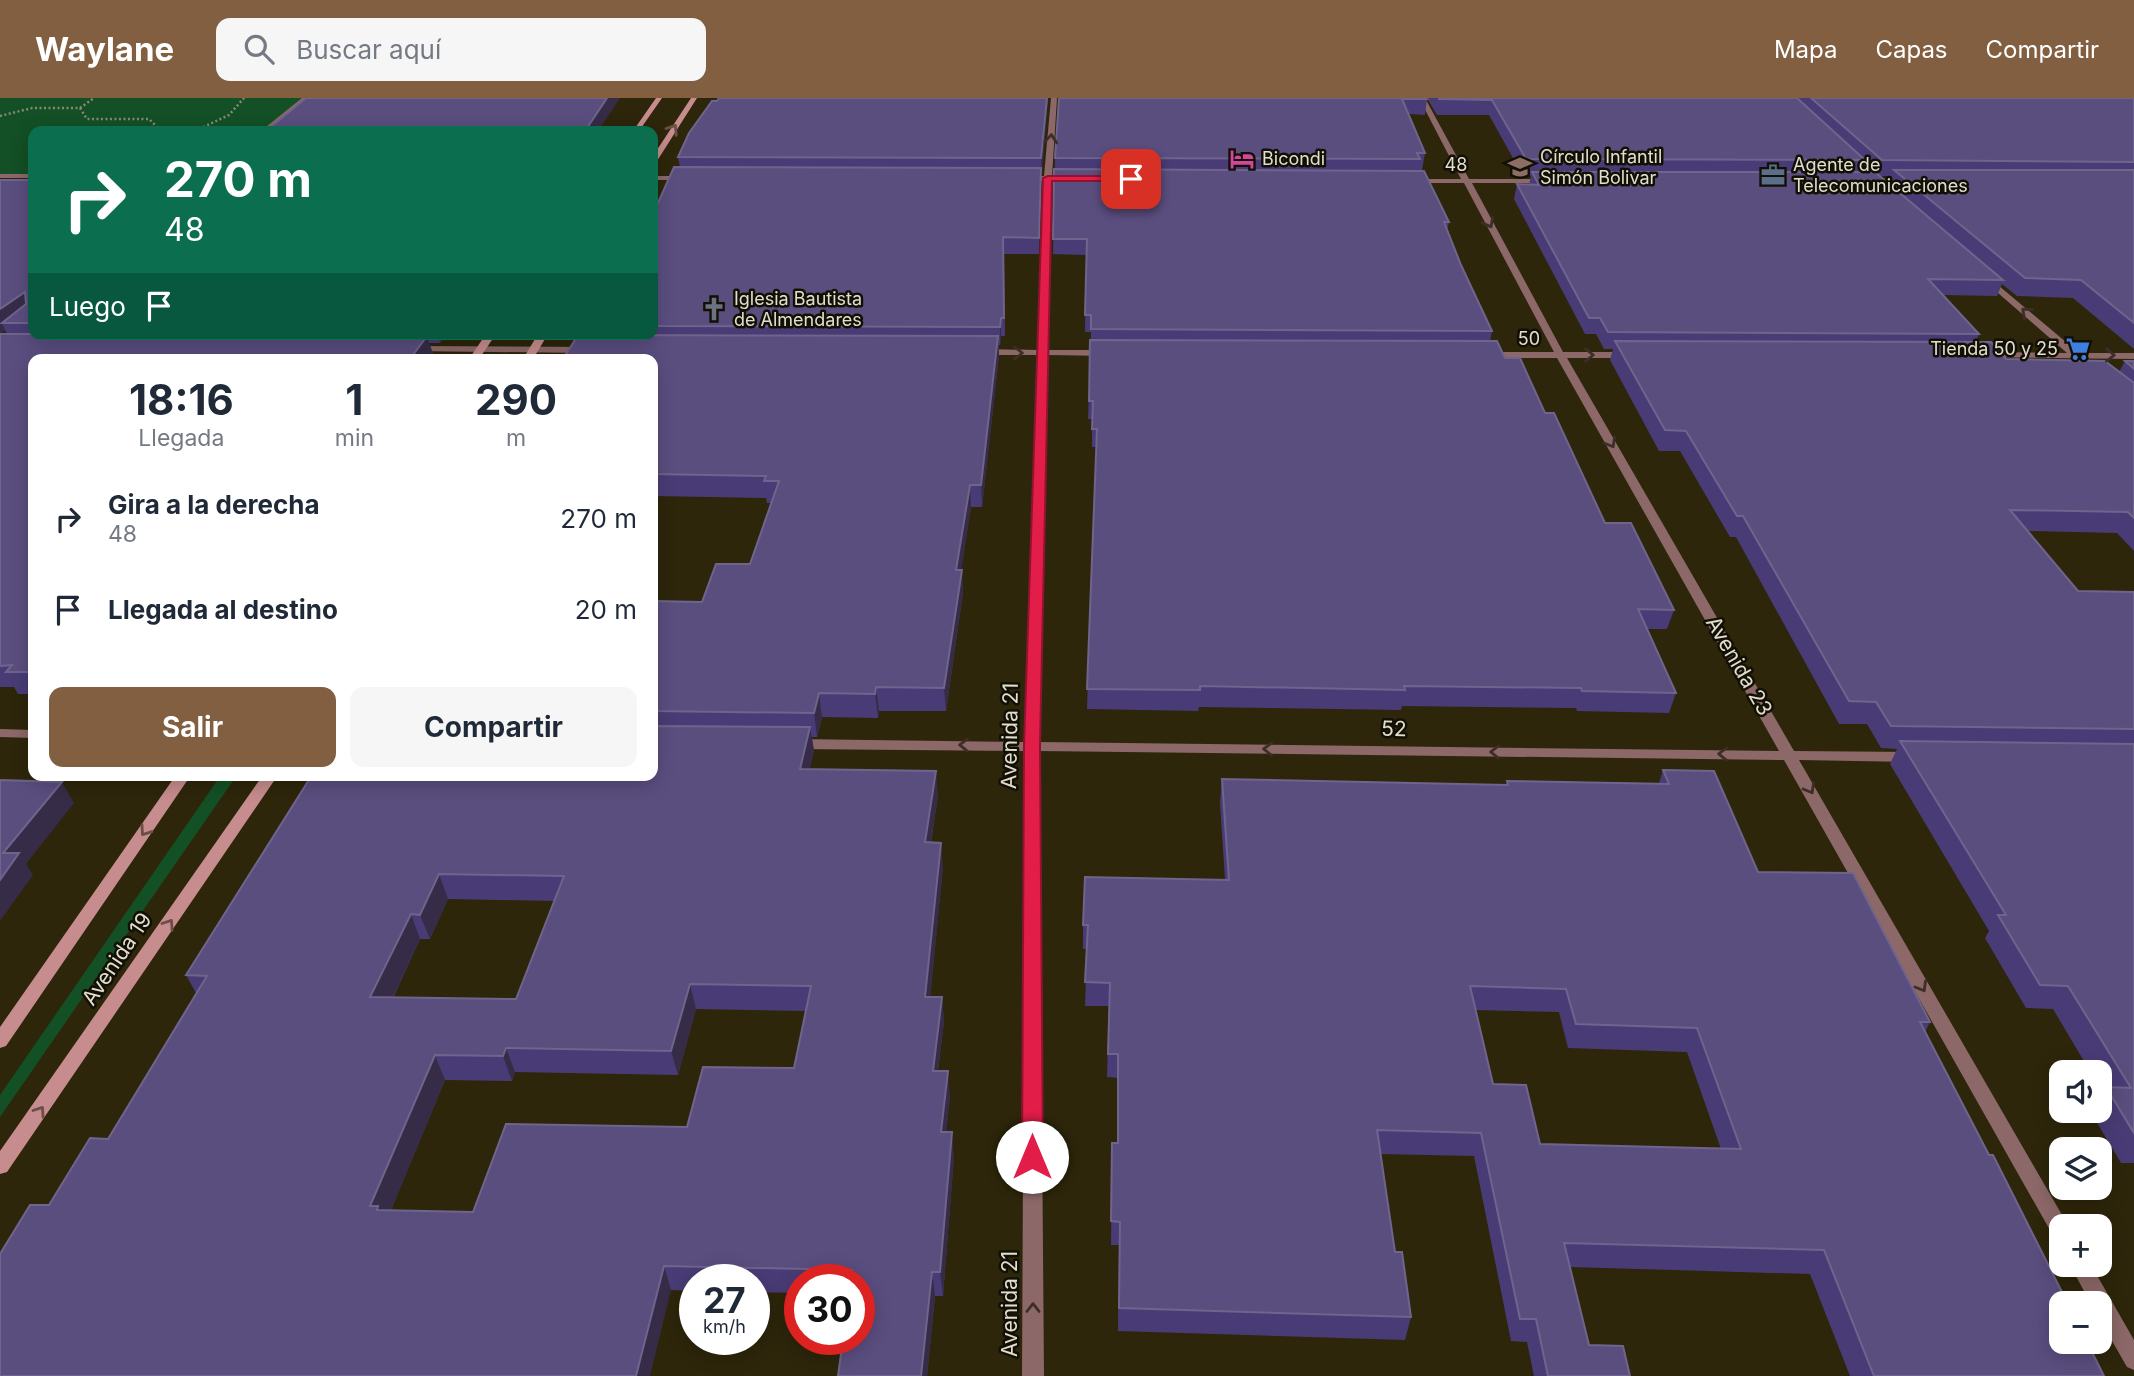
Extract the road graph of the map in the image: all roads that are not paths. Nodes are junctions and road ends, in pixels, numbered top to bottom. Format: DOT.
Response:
graph roads {
  1 [pos="306,98"];
  2 [pos="659,98"];
  3 [pos="694,98"];
  4 [pos="1054,98"];
  5 [pos="1422,98"];
  6 [pos="270,126"];
  7 [pos="639,126"];
  8 [pos="658,153"];
  9 [pos="0,176"];
  10 [pos="28,176"];
  11 [pos="658,178"];
  12 [pos="694,178"];
  13 [pos="1007,178"];
  14 [pos="1048,178"];
  15 [pos="1076,179"];
  16 [pos="1396,181"];
  17 [pos="1466,181"];
  18 [pos="1562,181"];
  19 [pos="1981,274"];
  20 [pos="487,340"];
  21 [pos="398,349"];
  22 [pos="480,349"];
  23 [pos="602,350"];
  24 [pos="974,352"];
  25 [pos="1043,353"];
  26 [pos="1113,353"];
  27 [pos="477,354"];
  28 [pos="531,354"];
  29 [pos="1476,355"];
  30 [pos="1560,355"];
  31 [pos="1643,355"];
  32 [pos="1978,355"];
  33 [pos="2076,355"];
  34 [pos="2134,356"];
  35 [pos="2086,363"];
  36 [pos="0,733"];
  37 [pos="28,734"];
  38 [pos="775,743"];
  39 [pos="1032,746"];
  40 [pos="1791,755"];
  41 [pos="1926,757"];
  42 [pos="180,781"];
  43 [pos="267,781"];
  44 [pos="0,1041"];
  45 [pos="0,1166"];
  46 [pos="2051,1214"];
  47 [pos="2087,1277"];
  48 [pos="2134,1360"];
  49 [pos="1033,1376"];
  1 -- 6 [label="street"];
  2 -- 7 [label="main road"];
  8 -- 3 [label="main road, one-way"];
  14 -- 4 [label="street, Avenida 21, one-way"];
  5 -- 17 [label="street, Avenida 23"];
  9 -- 10 [label="street"];
  11 -- 12 [label="street"];
  13 -- 14 [label="street"];
  14 -- 15 [label="street"];
  14 -- 25 [label="street, Avenida 21"];
  16 -- 17 [label="street, 48"];
  17 -- 18 [label="street, 48"];
  17 -- 30 [label="street, Avenida 23, one-way"];
  33 -- 19 [label="street, one-way"];
  20 -- 22 [label="main road"];
  21 -- 22 [label="street"];
  22 -- 27 [label="main road"];
  22 -- 28 [label="street"];
  23 -- 28 [label="street"];
  24 -- 25 [label="street, one-way"];
  25 -- 26 [label="street"];
  25 -- 39 [label="street, Avenida 21"];
  29 -- 30 [label="street, 50"];
  30 -- 31 [label="street, 50, one-way"];
  30 -- 40 [label="street, Avenida 23, one-way"];
  32 -- 33 [label="street"];
  33 -- 34 [label="street, one-way"];
  33 -- 35 [label="street"];
  36 -- 37 [label="street"];
  39 -- 38 [label="street, 52, one-way"];
  40 -- 39 [label="street, 52, one-way"];
  49 -- 39 [label="street, Avenida 21, one-way"];
  40 -- 41 [label="street, 52"];
  40 -- 46 [label="street, Avenida 23, one-way"];
  42 -- 44 [label="main road, one-way"];
  45 -- 43 [label="main road, Avenida 19, one-way"];
  47 -- 48 [label="street"];
}
